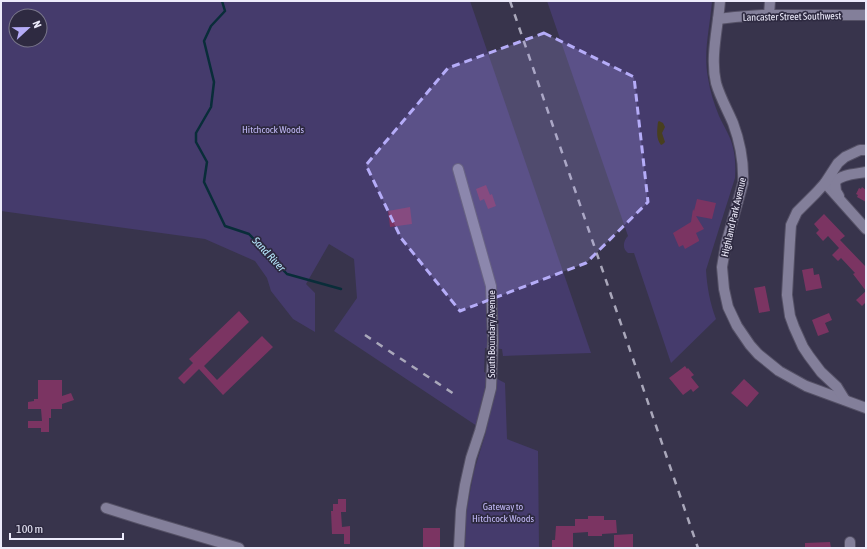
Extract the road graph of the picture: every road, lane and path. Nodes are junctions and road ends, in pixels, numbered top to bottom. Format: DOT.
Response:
graph roads {
  1 [pos="720,1"];
  2 [pos="770,1"];
  3 [pos="769,15"];
  4 [pos="866,15"];
  5 [pos="718,20"];
  6 [pos="866,150"];
  7 [pos="458,168"];
  8 [pos="866,172"];
  9 [pos="825,183"];
  10 [pos="844,204"];
  11 [pos="866,229"];
  12 [pos="845,400"];
  13 [pos="866,408"];
  14 [pos="106,508"];
  15 [pos="239,548"];
  16 [pos="459,548"];
  1 -- 5 [label="street, Highland Park Avenue"];
  2 -- 3 [label="street"];
  3 -- 4 [label="street, Lancaster Street Southwest"];
  3 -- 5 [label="street, Lancaster Street Southwest"];
  5 -- 12 [label="street, Highland Park Avenue"];
  6 -- 9 [label="street"];
  7 -- 16 [label="street, South Boundary Avenue"];
  8 -- 10 [label="street"];
  9 -- 10 [label="street"];
  9 -- 12 [label="street"];
  10 -- 11 [label="street"];
  12 -- 13 [label="street, Highland Park Avenue"];
  14 -- 15 [label="street"];
}
